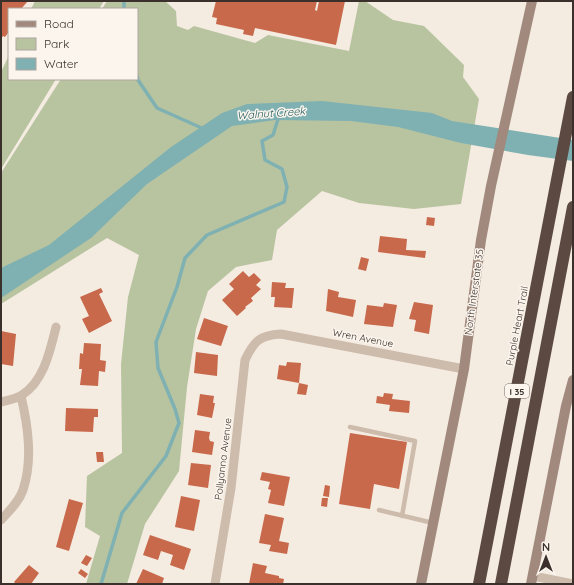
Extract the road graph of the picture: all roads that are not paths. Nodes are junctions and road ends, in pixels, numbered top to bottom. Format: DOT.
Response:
graph roads {
  1 [pos="532,1"];
  2 [pos="572,100"];
  3 [pos="573,207"];
  4 [pos="56,327"];
  5 [pos="259,340"];
  6 [pos="464,369"];
  7 [pos="573,380"];
  8 [pos="20,396"];
  9 [pos="1,402"];
  10 [pos="350,427"];
  11 [pos="379,510"];
  12 [pos="402,516"];
  13 [pos="1,520"];
  14 [pos="433,523"];
  15 [pos="532,580"];
  16 [pos="214,583"];
  17 [pos="421,584"];
  18 [pos="480,584"];
  19 [pos="501,584"];
  20 [pos="573,584"];
  1 -- 6 [label="main road, North Interstate 35"];
  2 -- 18 [label="highway, Purple Heart Trail / I 35"];
  3 -- 19 [label="highway, I 35"];
  4 -- 8 [label="street"];
  5 -- 6 [label="street, Wren Avenue"];
  5 -- 16 [label="street, Pollyanna Avenue"];
  6 -- 14 [label="main road, North Interstate 35"];
  7 -- 15 [label="main road"];
  8 -- 9 [label="street"];
  8 -- 13 [label="street"];
  10 -- 12 [label="lane"];
  11 -- 12 [label="lane"];
  12 -- 14 [label="lane"];
  14 -- 17 [label="main road, North Interstate 35"];
  15 -- 20 [label="street"];
}
